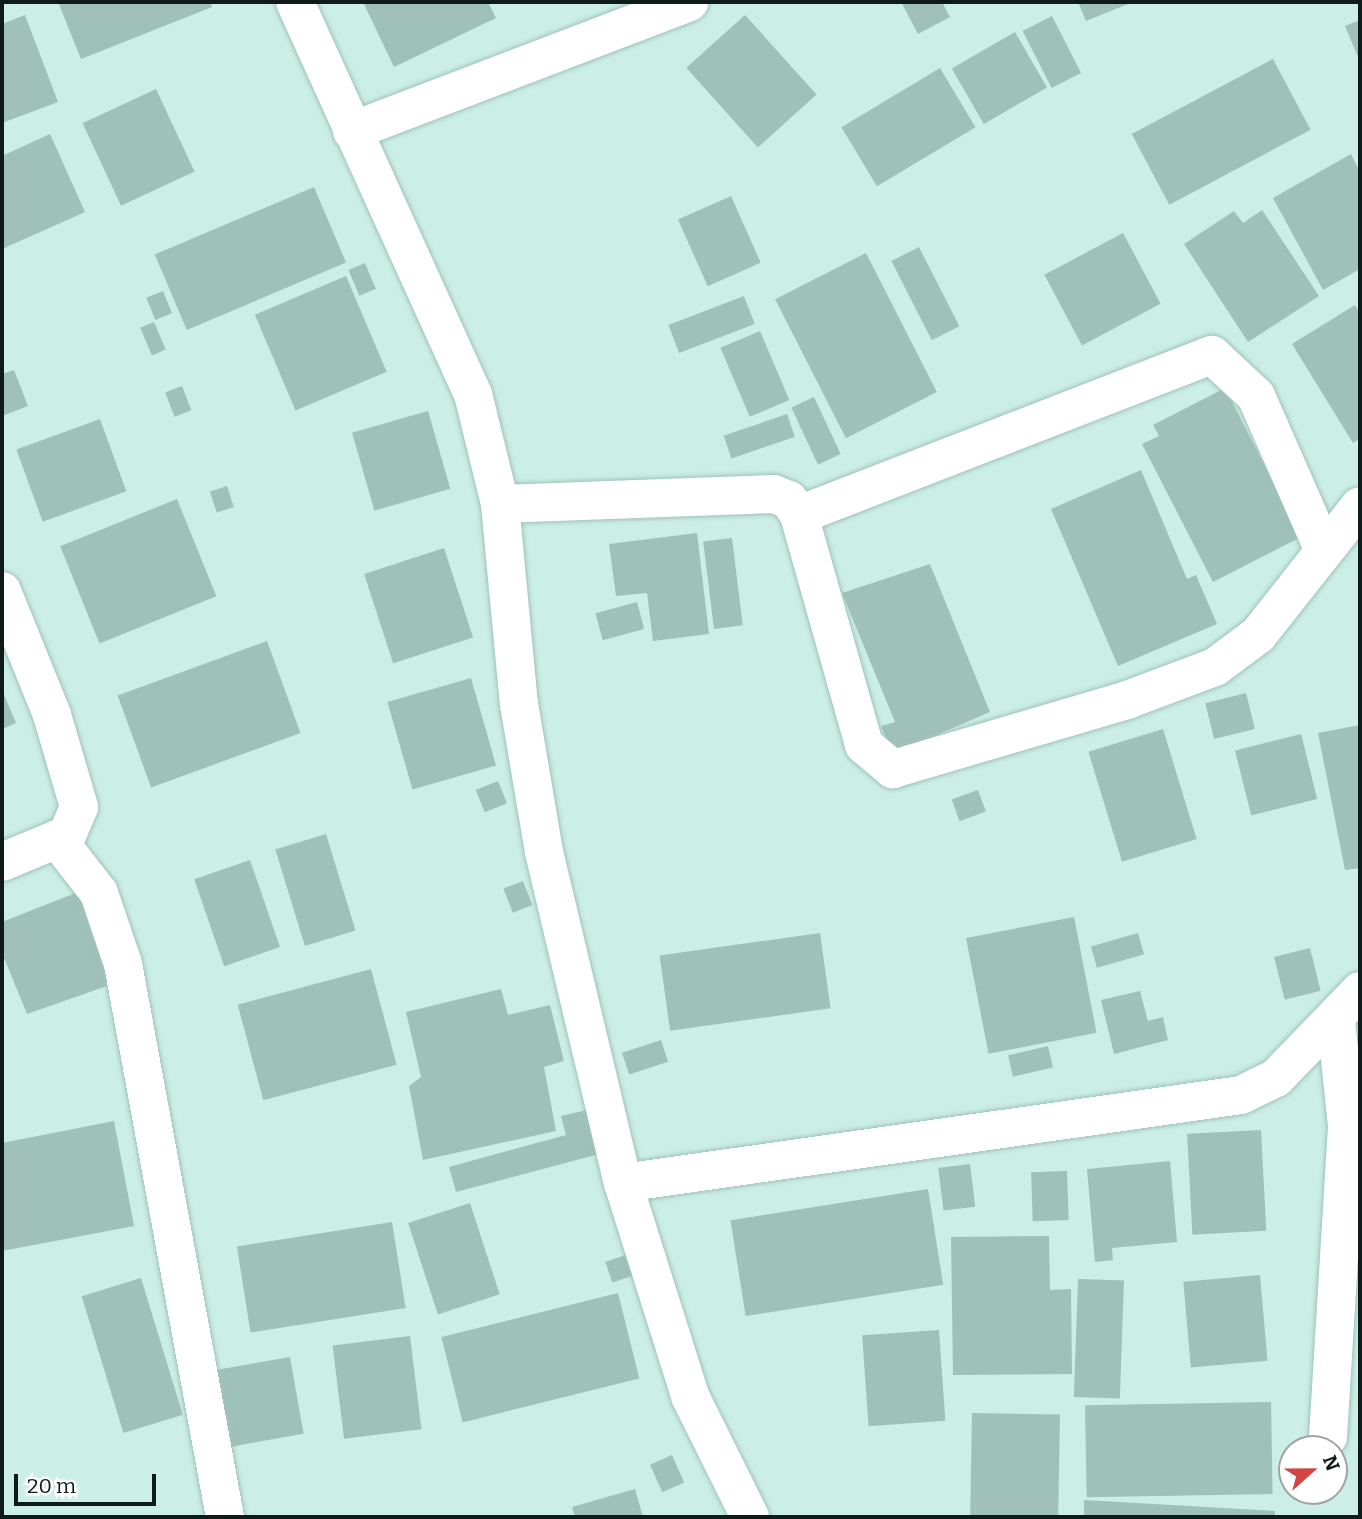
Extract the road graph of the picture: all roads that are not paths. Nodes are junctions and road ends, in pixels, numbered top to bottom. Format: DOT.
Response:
graph roads {
  1 [pos="295,2"];
  2 [pos="689,2"];
  3 [pos="352,131"];
  4 [pos="500,504"];
  5 [pos="1360,506"];
  6 [pos="799,515"];
  7 [pos="1322,546"];
  8 [pos="2,592"];
  9 [pos="57,839"];
  10 [pos="2,862"];
  11 [pos="1360,991"];
  12 [pos="1336,1022"];
  13 [pos="623,1183"];
  14 [pos="1328,1435"];
  15 [pos="225,1517"];
  16 [pos="750,1517"];
  1 -- 3 [label="street"];
  2 -- 3 [label="street"];
  3 -- 4 [label="street"];
  4 -- 6 [label="street"];
  4 -- 13 [label="street"];
  5 -- 7 [label="street"];
  6 -- 7 [label="street"];
  6 -- 7 [label="street"];
  8 -- 9 [label="street"];
  9 -- 10 [label="street"];
  9 -- 15 [label="street"];
  11 -- 12 [label="street"];
  12 -- 13 [label="street"];
  12 -- 14 [label="street"];
  13 -- 16 [label="street"];
}
